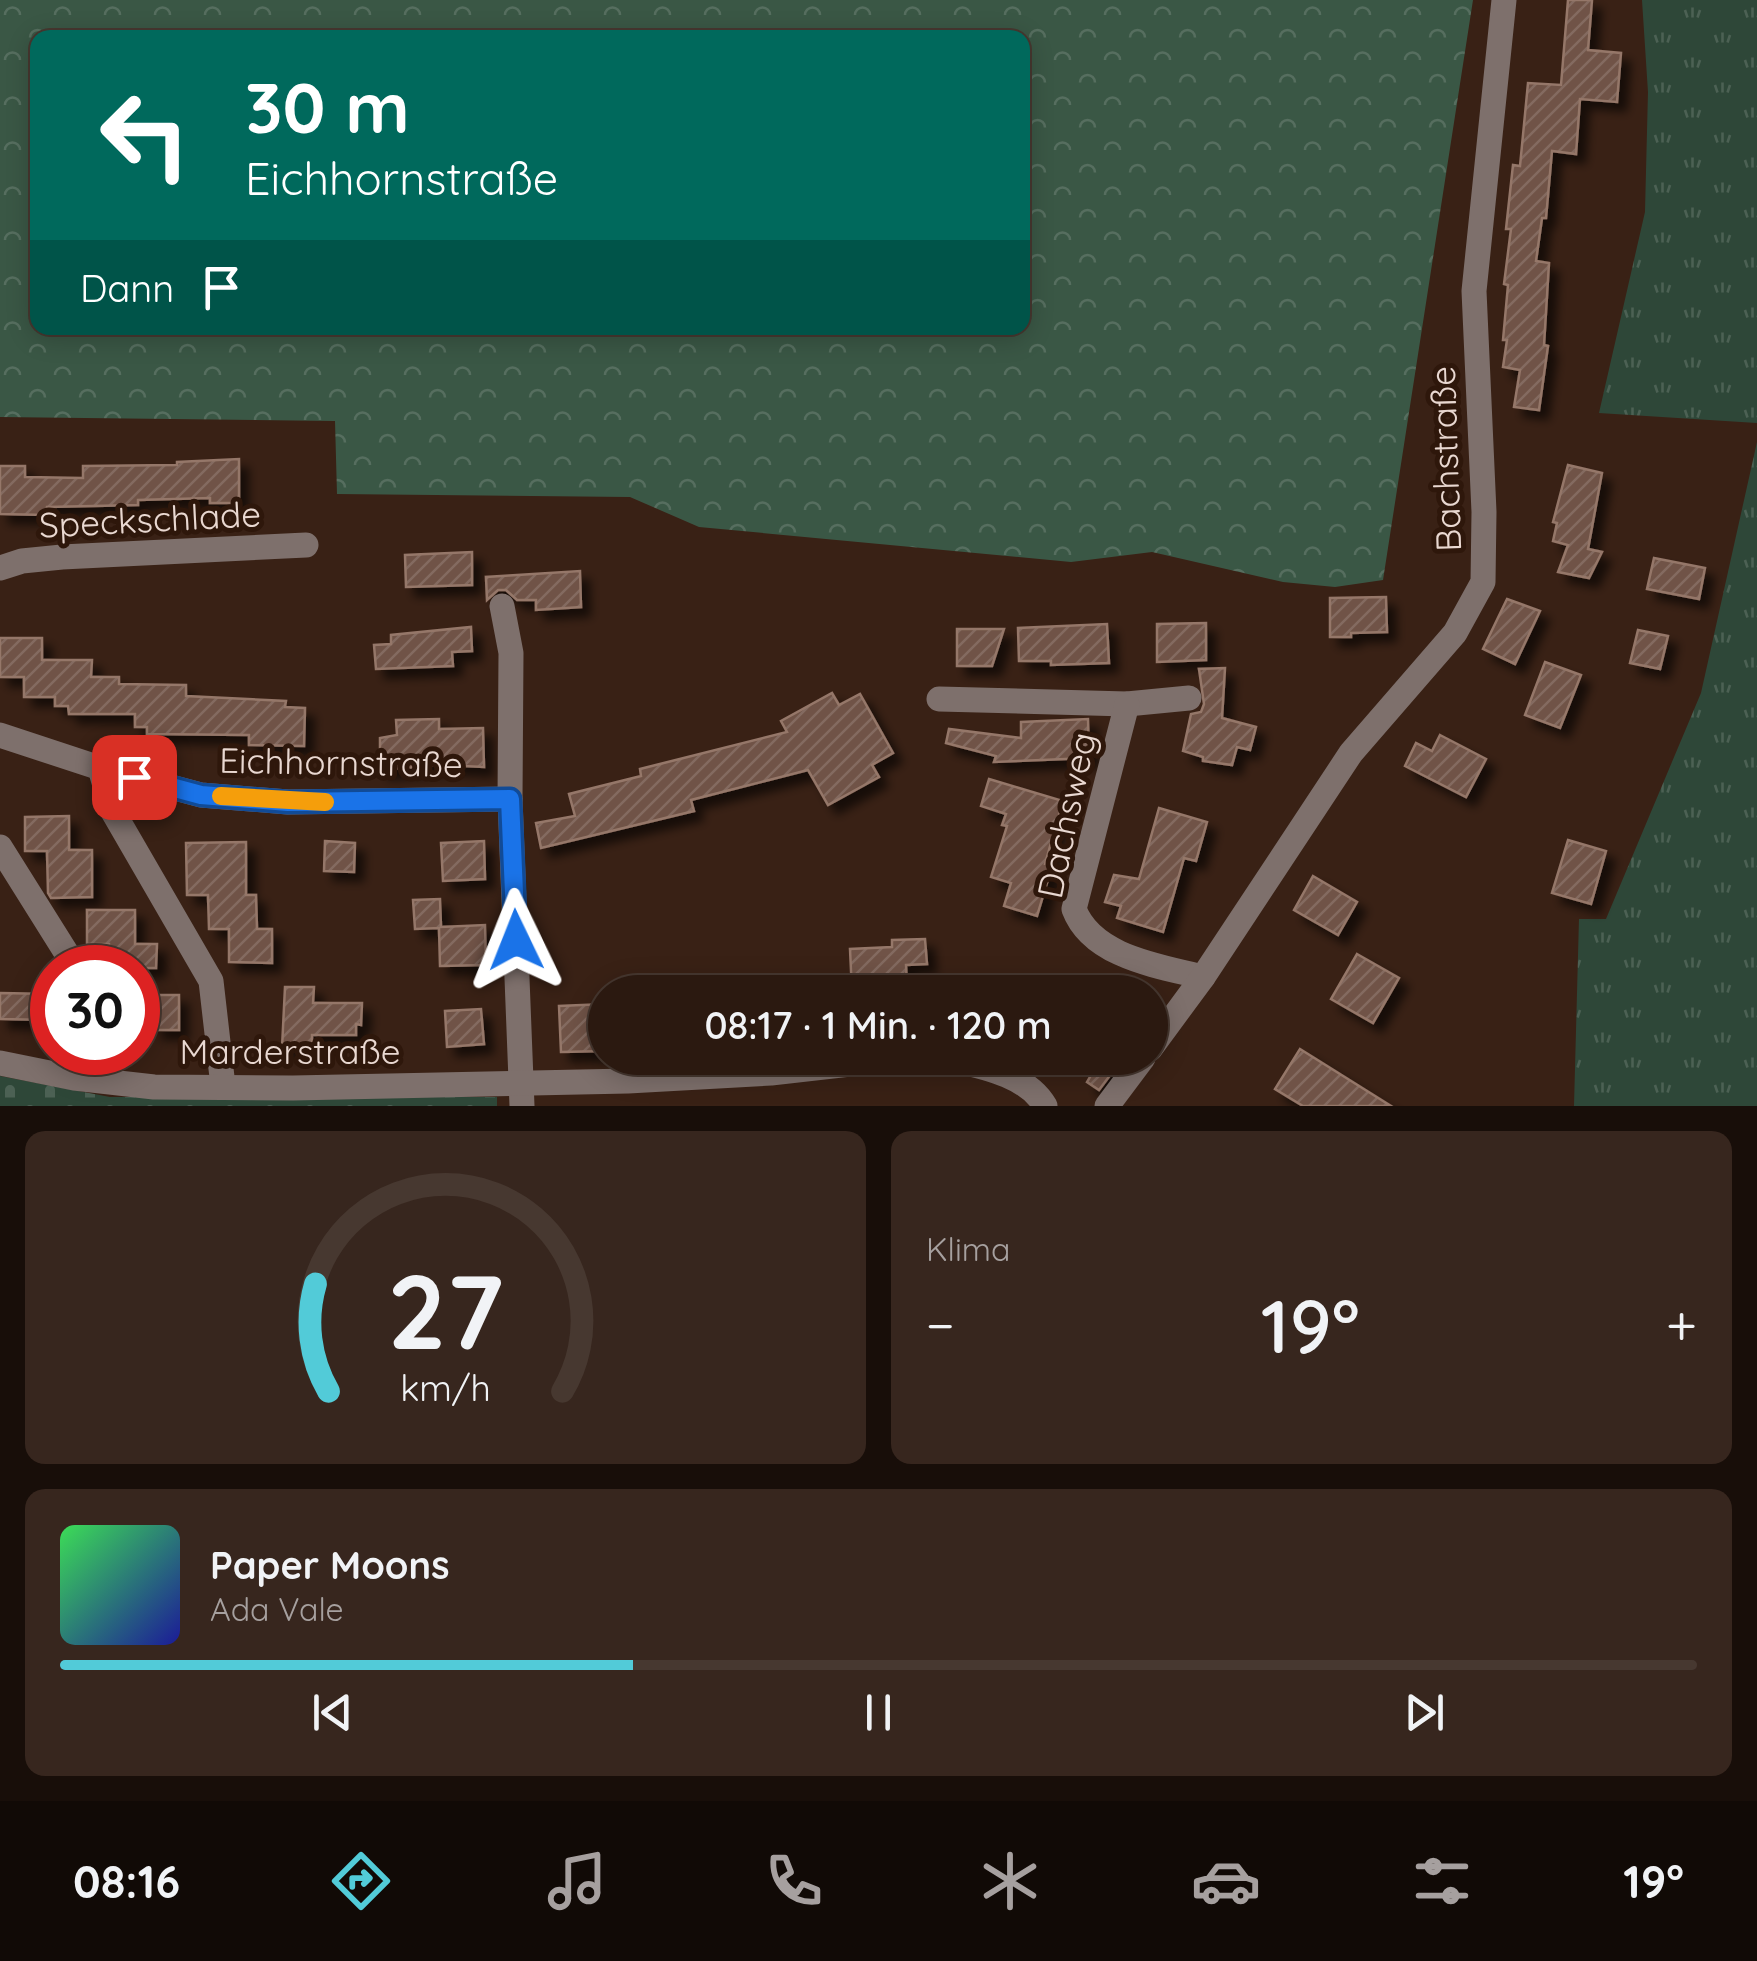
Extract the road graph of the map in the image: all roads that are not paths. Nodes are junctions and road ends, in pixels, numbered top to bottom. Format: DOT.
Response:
graph roads {
  1 [pos="1504,0"];
  2 [pos="306,545"];
  3 [pos="0,568"];
  4 [pos="502,606"];
  5 [pos="1189,698"];
  6 [pos="939,699"];
  7 [pos="1126,704"];
  8 [pos="0,735"];
  9 [pos="100,768"];
  10 [pos="510,799"];
  11 [pos="0,847"];
  12 [pos="61,945"];
  13 [pos="1203,977"];
  14 [pos="1168,1024"];
  15 [pos="0,1064"];
  16 [pos="30,1064"];
  17 [pos="111,1075"];
  18 [pos="707,1075"];
  19 [pos="1002,1075"];
  20 [pos="1130,1075"];
  21 [pos="223,1086"];
  22 [pos="522,1094"];
  23 [pos="1045,1106"];
  24 [pos="1107,1106"];
  1 -- 13 [label="street, Bachstraße"];
  2 -- 3 [label="street, Speckschlade"];
  4 -- 10 [label="street"];
  5 -- 7 [label="street, Dachsweg"];
  6 -- 7 [label="street, Dachsweg"];
  7 -- 13 [label="street, Dachsweg"];
  8 -- 9 [label="street, Eichhornstraße"];
  9 -- 10 [label="street, Eichhornstraße"];
  9 -- 21 [label="street"];
  10 -- 22 [label="street"];
  11 -- 12 [label="street"];
  13 -- 14 [label="street, Bachstraße"];
  15 -- 16 [label="street, Marderstraße"];
  17 -- 21 [label="street, Marderstraße"];
  18 -- 22 [label="street, Marderstraße"];
  19 -- 23 [label="street"];
  20 -- 24 [label="street"];
  21 -- 22 [label="street, Marderstraße"];
}
